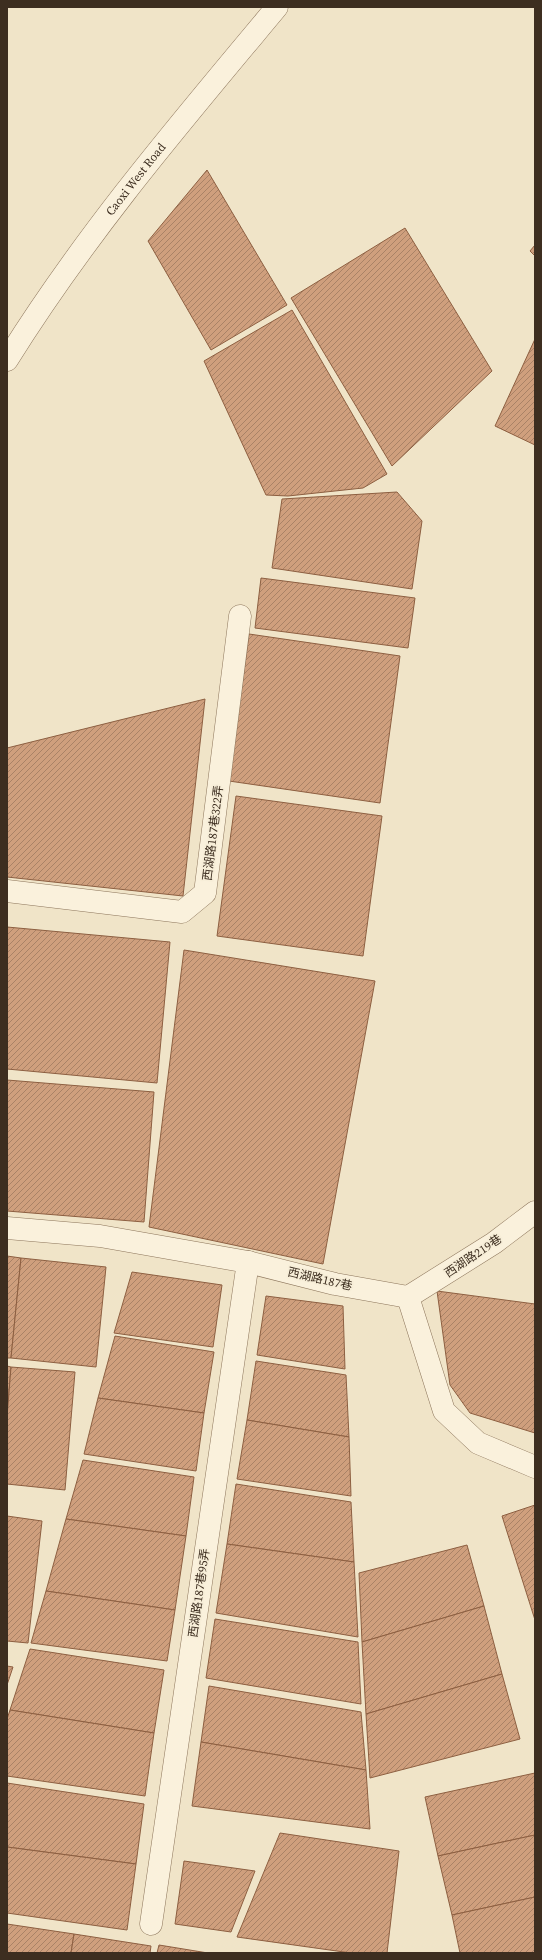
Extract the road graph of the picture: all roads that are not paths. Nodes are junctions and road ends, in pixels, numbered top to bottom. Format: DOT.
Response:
graph roads {
  1 [pos="277,7"];
  2 [pos="7,360"];
  3 [pos="240,616"];
  4 [pos="7,891"];
  5 [pos="535,1212"];
  6 [pos="7,1228"];
  7 [pos="248,1262"];
  8 [pos="408,1297"];
  9 [pos="535,1468"];
  10 [pos="150,1924"];
  1 -- 2 [label="street, Caoxi West Road"];
  3 -- 4 [label="street, 西湖路187巷322弄"];
  5 -- 8 [label="street, 西湖路219巷"];
  6 -- 7 [label="street, 西湖路187巷"];
  7 -- 8 [label="street, 西湖路187巷"];
  7 -- 10 [label="street, 西湖路187巷95弄"];
  8 -- 9 [label="street"];
}
